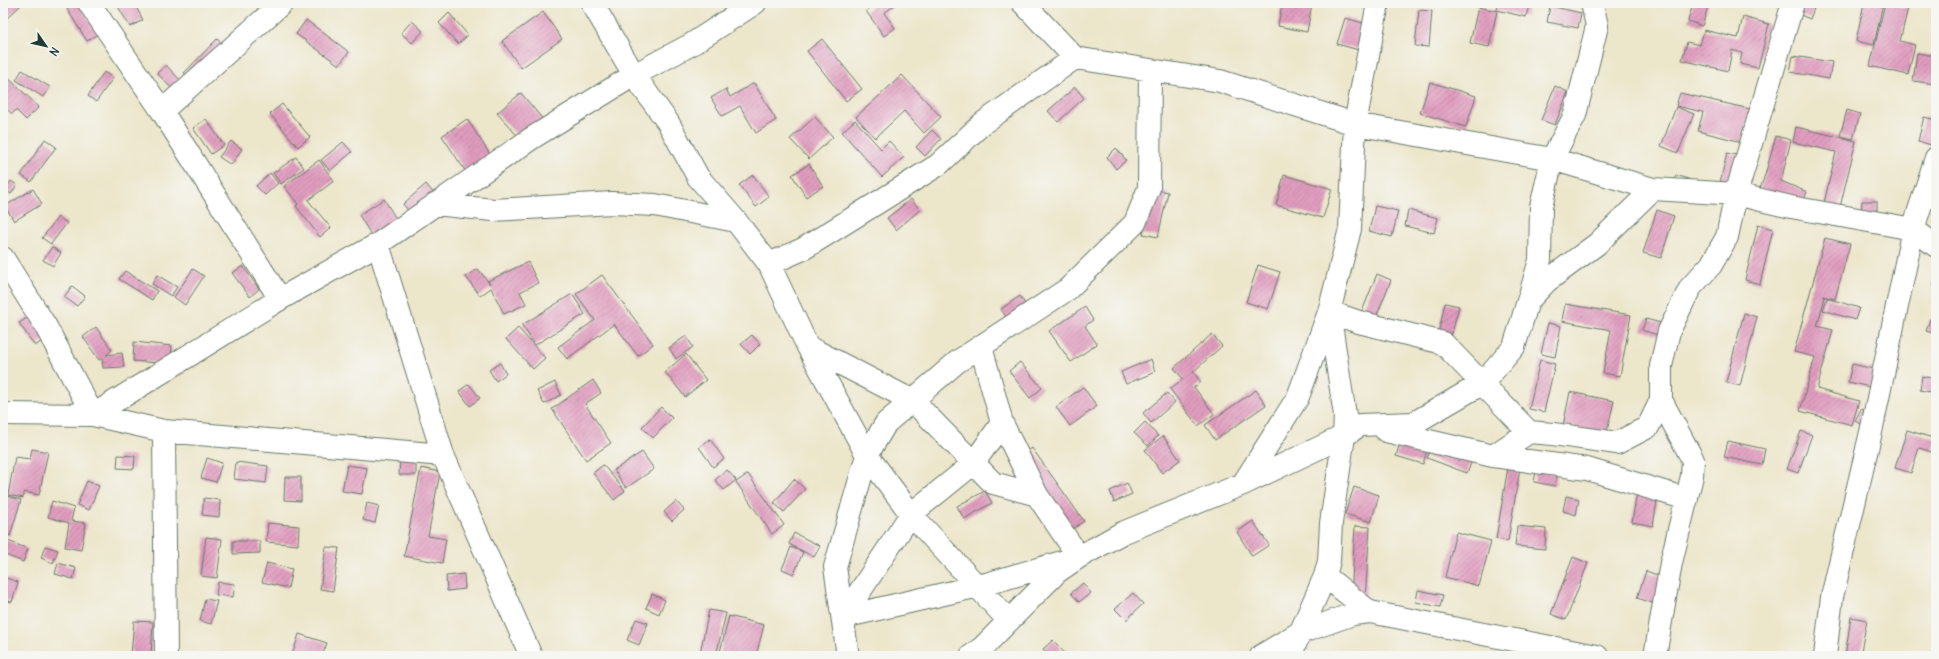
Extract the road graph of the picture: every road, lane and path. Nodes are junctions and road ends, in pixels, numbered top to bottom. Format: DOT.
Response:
graph roads {
  1 [pos="89,3"];
  2 [pos="282,3"];
  3 [pos="592,3"];
  4 [pos="756,3"];
  5 [pos="1023,3"];
  6 [pos="1378,3"];
  7 [pos="1592,3"];
  8 [pos="1792,3"];
  9 [pos="1076,58"];
  10 [pos="1150,70"];
  11 [pos="634,75"];
  12 [pos="162,111"];
  13 [pos="1355,124"];
  14 [pos="1936,158"];
  15 [pos="1552,159"];
  16 [pos="1653,189"];
  17 [pos="1736,194"];
  18 [pos="435,204"];
  19 [pos="736,221"];
  20 [pos="1913,229"];
  21 [pos="378,244"];
  22 [pos="1936,246"];
  23 [pos="3,258"];
  24 [pos="769,264"];
  25 [pos="280,299"];
  26 [pos="1528,301"];
  27 [pos="1329,312"];
  28 [pos="808,347"];
  29 [pos="981,347"];
  30 [pos="1483,383"];
  31 [pos="1661,400"];
  32 [pos="913,401"];
  33 [pos="3,414"];
  34 [pos="93,415"];
  35 [pos="1002,423"];
  36 [pos="1352,430"];
  37 [pos="164,431"];
  38 [pos="1529,432"];
  39 [pos="1554,434"];
  40 [pos="1617,443"];
  41 [pos="443,455"];
  42 [pos="867,455"];
  43 [pos="1493,456"];
  44 [pos="973,464"];
  45 [pos="1587,469"];
  46 [pos="1243,484"];
  47 [pos="1037,495"];
  48 [pos="1687,499"];
  49 [pos="911,514"];
  50 [pos="1079,556"];
  51 [pos="1324,576"];
  52 [pos="979,586"];
  53 [pos="1370,612"];
  54 [pos="843,617"];
  55 [pos="1009,621"];
  56 [pos="1299,633"];
  57 [pos="166,656"];
  58 [pos="531,656"];
  59 [pos="848,656"];
  60 [pos="971,656"];
  61 [pos="1261,656"];
  62 [pos="1290,656"];
  63 [pos="1597,656"];
  64 [pos="1655,656"];
  65 [pos="1825,656"];
  1 -- 12 [label="street"];
  2 -- 12 [label="street"];
  3 -- 11 [label="street"];
  4 -- 11 [label="street"];
  5 -- 9 [label="street"];
  6 -- 13 [label="street"];
  7 -- 15 [label="street"];
  8 -- 17 [label="street"];
  9 -- 10 [label="street"];
  9 -- 24 [label="street"];
  10 -- 13 [label="street"];
  10 -- 29 [label="street"];
  11 -- 18 [label="street"];
  11 -- 19 [label="street"];
  12 -- 25 [label="street"];
  13 -- 15 [label="street"];
  13 -- 27 [label="street"];
  14 -- 20 [label="street"];
  15 -- 16 [label="street"];
  15 -- 26 [label="street"];
  16 -- 17 [label="street"];
  16 -- 26 [label="street"];
  17 -- 20 [label="street"];
  17 -- 31 [label="street"];
  18 -- 19 [label="street"];
  18 -- 21 [label="street"];
  19 -- 24 [label="street"];
  20 -- 22 [label="street"];
  20 -- 65 [label="street"];
  21 -- 25 [label="street"];
  21 -- 41 [label="street"];
  23 -- 34 [label="street"];
  24 -- 28 [label="street"];
  25 -- 34 [label="street"];
  26 -- 30 [label="street"];
  27 -- 30 [label="street"];
  27 -- 36 [label="street"];
  27 -- 46 [label="street"];
  28 -- 32 [label="street"];
  28 -- 42 [label="street"];
  29 -- 32 [label="street"];
  29 -- 35 [label="street"];
  30 -- 36 [label="street"];
  30 -- 38 [label="street"];
  31 -- 40 [label="street"];
  31 -- 48 [label="street"];
  32 -- 42 [label="street"];
  32 -- 44 [label="street"];
  33 -- 34 [label="street"];
  34 -- 37 [label="street"];
  35 -- 44 [label="street"];
  35 -- 47 [label="street"];
  36 -- 43 [label="street"];
  36 -- 46 [label="street"];
  36 -- 51 [label="street"];
  37 -- 41 [label="street"];
  37 -- 57 [label="street"];
  38 -- 39 [label="street"];
  38 -- 43 [label="street"];
  39 -- 40 [label="street"];
  39 -- 45 [label="street"];
  40 -- 45 [label="street"];
  41 -- 58 [label="street"];
  42 -- 49 [label="street"];
  42 -- 54 [label="street"];
  43 -- 45 [label="street"];
  44 -- 47 [label="street"];
  44 -- 49 [label="street"];
  45 -- 48 [label="street"];
  46 -- 50 [label="street"];
  47 -- 50 [label="street"];
  48 -- 64 [label="street"];
  49 -- 52 [label="street"];
  49 -- 54 [label="street"];
  50 -- 52 [label="street"];
  50 -- 55 [label="street"];
  51 -- 53 [label="street"];
  51 -- 56 [label="street"];
  52 -- 54 [label="street"];
  52 -- 55 [label="street"];
  53 -- 56 [label="street"];
  53 -- 63 [label="street"];
  54 -- 59 [label="street"];
  55 -- 60 [label="street"];
  56 -- 61 [label="street"];
  56 -- 62 [label="street"];
}
